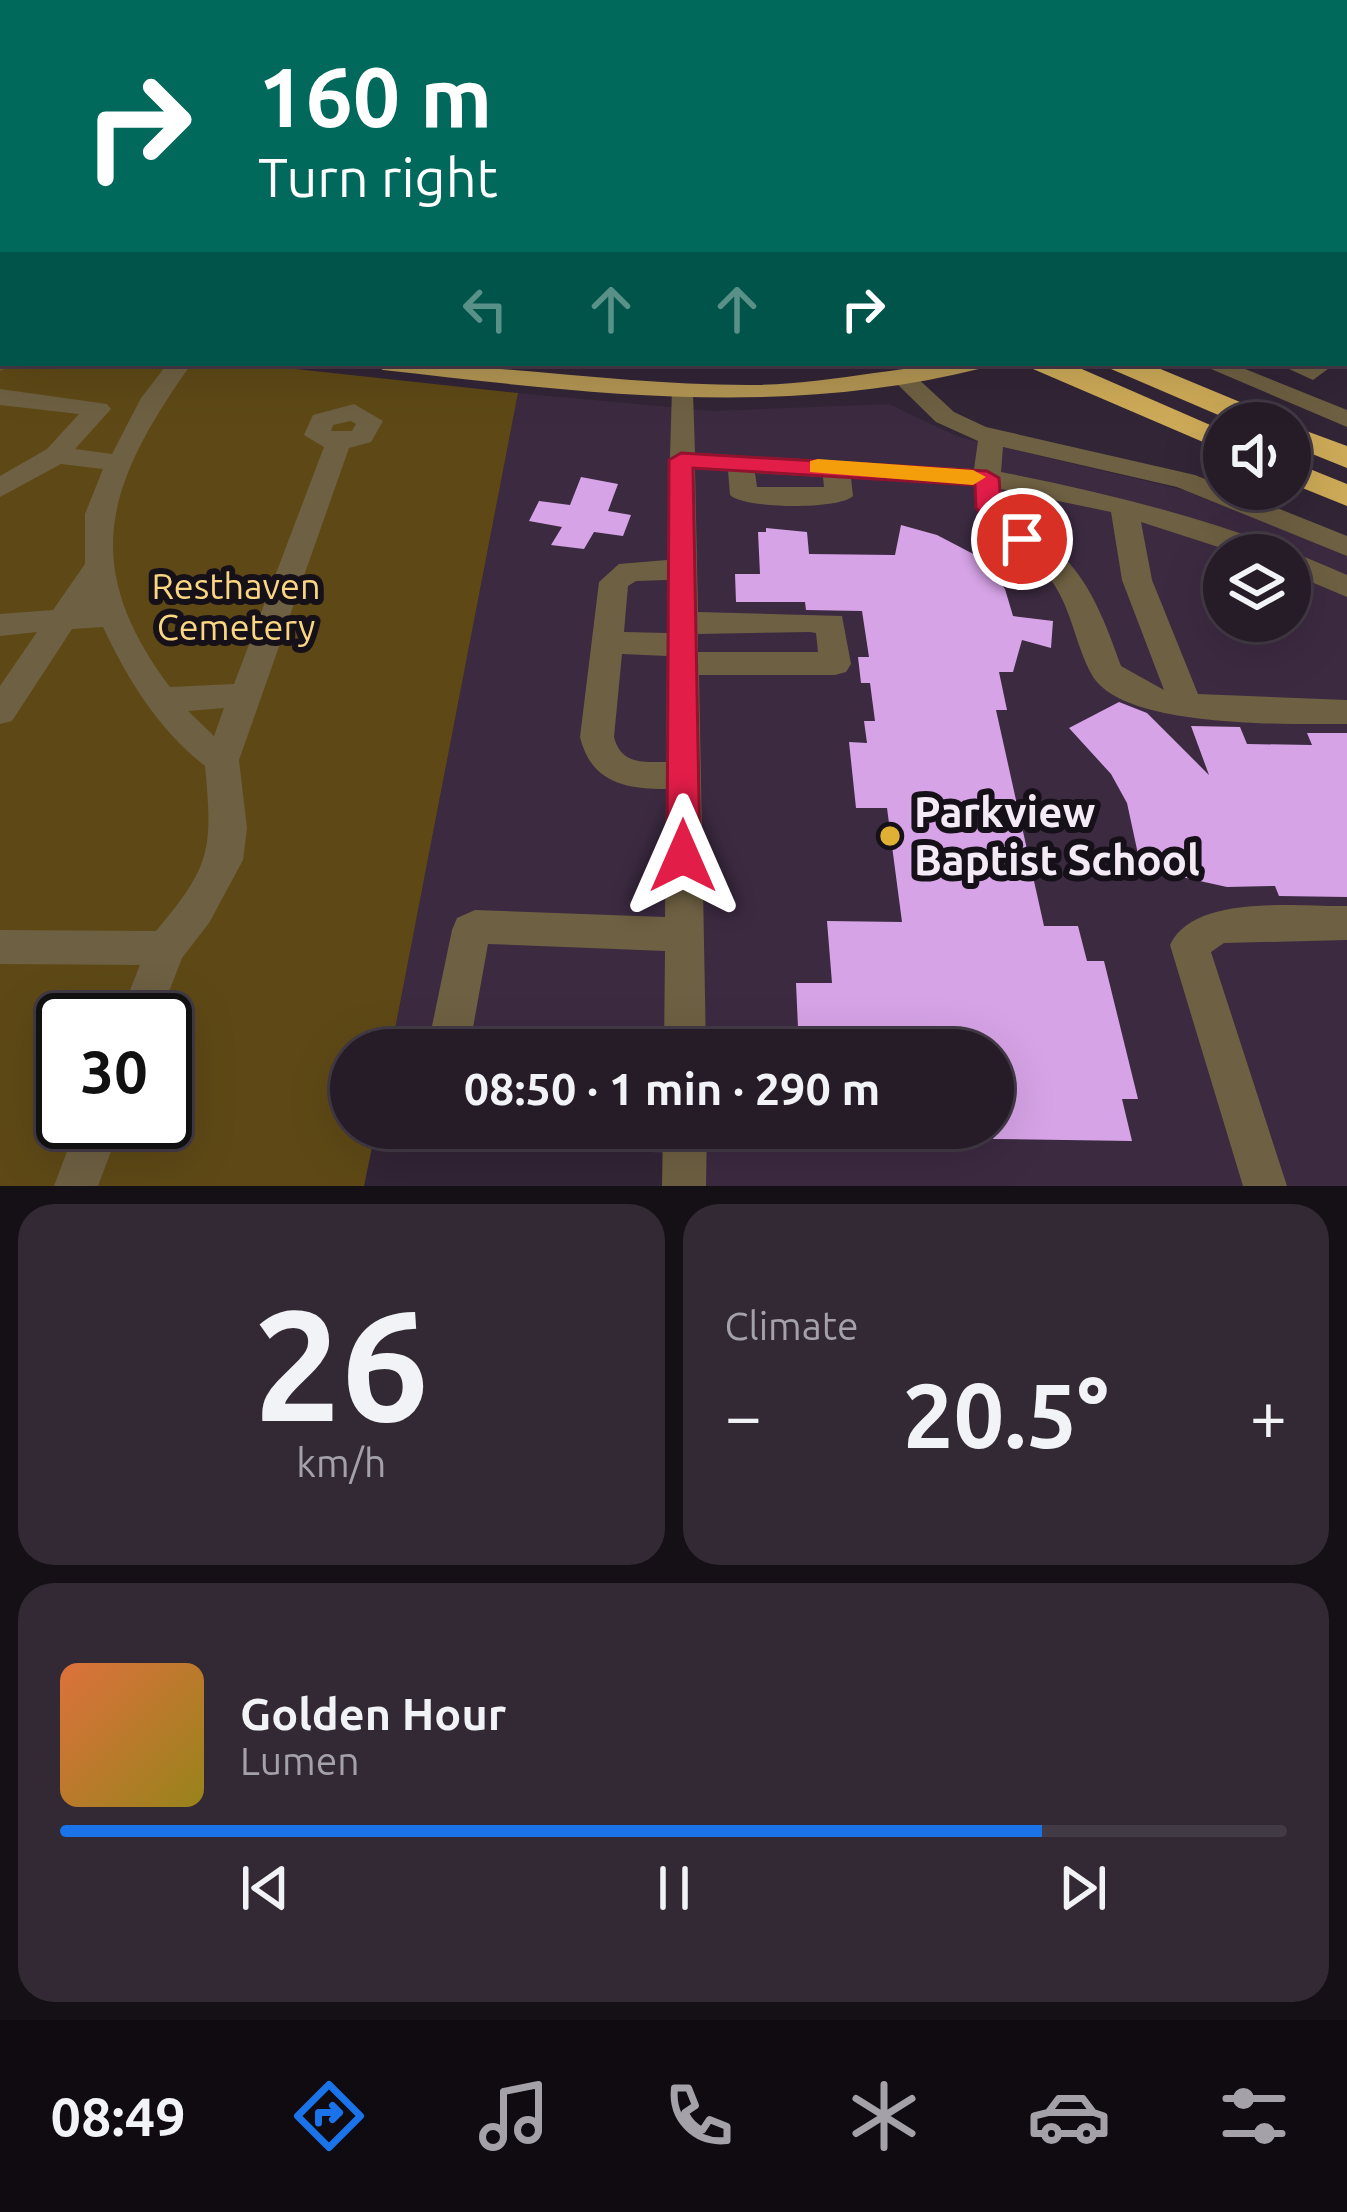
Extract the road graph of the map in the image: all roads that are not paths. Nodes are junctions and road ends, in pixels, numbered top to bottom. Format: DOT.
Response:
graph roads {
  1 [pos="178,366"];
  2 [pos="424,366"];
  3 [pos="962,366"];
  4 [pos="1050,366"];
  5 [pos="1128,366"];
  6 [pos="1217,366"];
  7 [pos="905,380"];
  8 [pos="681,393"];
  9 [pos="0,397"];
  10 [pos="1213,402"];
  11 [pos="1344,413"];
  12 [pos="1203,433"];
  13 [pos="992,435"];
  14 [pos="338,443"];
  15 [pos="1311,443"];
  16 [pos="56,455"];
  17 [pos="1347,458"];
  18 [pos="681,460"];
  19 [pos="120,463"];
  20 [pos="1117,463"];
  21 [pos="987,478"];
  22 [pos="1311,480"];
  23 [pos="0,488"];
  24 [pos="1347,496"];
  25 [pos="1115,504"];
  26 [pos="1209,534"];
  27 [pos="1347,547"];
  28 [pos="100,562"];
  29 [pos="681,571"];
  30 [pos="1311,571"];
  31 [pos="1347,587"];
  32 [pos="114,615"];
  33 [pos="60,620"];
  34 [pos="0,625"];
  35 [pos="608,644"];
  36 [pos="682,644"];
  37 [pos="246,695"];
  38 [pos="164,700"];
  39 [pos="1187,706"];
  40 [pos="0,712"];
  41 [pos="1347,712"];
  42 [pos="222,760"];
  43 [pos="683,776"];
  44 [pos="1347,922"];
  45 [pos="684,935"];
  46 [pos="0,947"];
  47 [pos="166,948"];
  48 [pos="148,993"];
  49 [pos="452,1029"];
  50 [pos="685,1029"];
  51 [pos="90,1149"];
  52 [pos="685,1149"];
  53 [pos="76,1186"];
  54 [pos="684,1186"];
  55 [pos="1264,1186"];
  1 -- 19 [label="street"];
  2 -- 8 [label="main road"];
  3 -- 7 [label="main road"];
  4 -- 12 [label="highway"];
  5 -- 10 [label="highway"];
  6 -- 11 [label="street"];
  7 -- 8 [label="main road"];
  7 -- 13 [label="street"];
  8 -- 18 [label="street"];
  9 -- 16 [label="street"];
  13 -- 20 [label="street"];
  13 -- 21 [label="street"];
  14 -- 37 [label="street"];
  15 -- 17 [label="highway"];
  16 -- 19 [label="street"];
  16 -- 23 [label="street"];
  18 -- 21 [label="street"];
  18 -- 29 [label="street"];
  19 -- 28 [label="street"];
  20 -- 25 [label="street"];
  20 -- 27 [label="street"];
  21 -- 25 [label="street"];
  21 -- 39 [label="street"];
  22 -- 24 [label="highway"];
  25 -- 26 [label="street"];
  25 -- 39 [label="street"];
  28 -- 32 [label="street"];
  28 -- 33 [label="street"];
  29 -- 35 [label="street"];
  29 -- 36 [label="street"];
  30 -- 31 [label="street"];
  32 -- 33 [label="street"];
  32 -- 38 [label="street"];
  33 -- 34 [label="street"];
  33 -- 40 [label="street"];
  35 -- 36 [label="street"];
  35 -- 43 [label="street"];
  36 -- 36 [label="street"];
  36 -- 43 [label="street"];
  37 -- 38 [label="street"];
  37 -- 42 [label="street"];
  38 -- 42 [label="street"];
  39 -- 41 [label="street"];
  42 -- 47 [label="street"];
  43 -- 45 [label="street"];
  44 -- 55 [label="street"];
  45 -- 49 [label="street"];
  45 -- 50 [label="street"];
  46 -- 47 [label="street"];
  47 -- 48 [label="street"];
  51 -- 53 [label="street"];
  52 -- 54 [label="street"];
}
